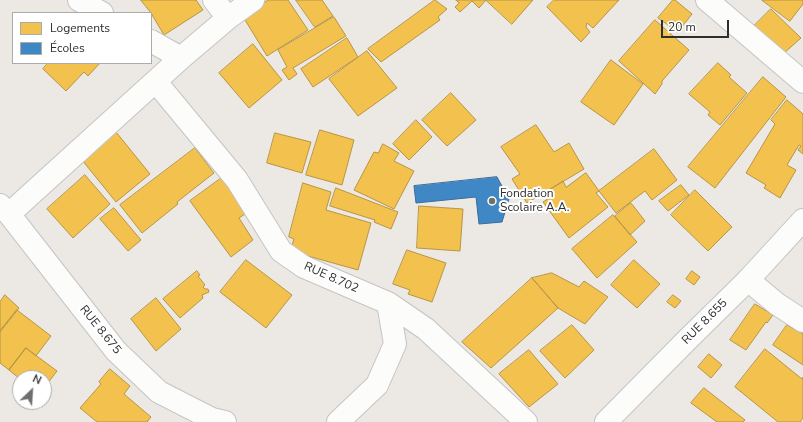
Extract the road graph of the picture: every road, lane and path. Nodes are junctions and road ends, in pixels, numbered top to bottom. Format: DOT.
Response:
graph roads {
  1 [pos="79,0"];
  2 [pos="214,0"];
  3 [pos="253,0"];
  4 [pos="707,0"];
  5 [pos="100,12"];
  6 [pos="228,18"];
  7 [pos="152,42"];
  8 [pos="182,58"];
  9 [pos="156,82"];
  10 [pos="803,82"];
  11 [pos="4,210"];
  12 [pos="803,220"];
  13 [pos="748,280"];
  14 [pos="388,303"];
  15 [pos="803,321"];
  16 [pos="225,422"];
  17 [pos="338,422"];
  18 [pos="526,422"];
  19 [pos="606,422"];
  1 -- 5 [label="street"];
  2 -- 6 [label="street"];
  3 -- 6 [label="street"];
  4 -- 10 [label="street"];
  6 -- 8 [label="street"];
  7 -- 8 [label="street"];
  8 -- 9 [label="street"];
  9 -- 11 [label="street"];
  9 -- 14 [label="street, RUE 8.702"];
  11 -- 16 [label="street, RUE 8.675"];
  12 -- 13 [label="street, RUE 8.655"];
  13 -- 15 [label="street"];
  13 -- 19 [label="street, RUE 8.655"];
  14 -- 17 [label="street"];
  14 -- 18 [label="street, RUE 8.702"];
}
